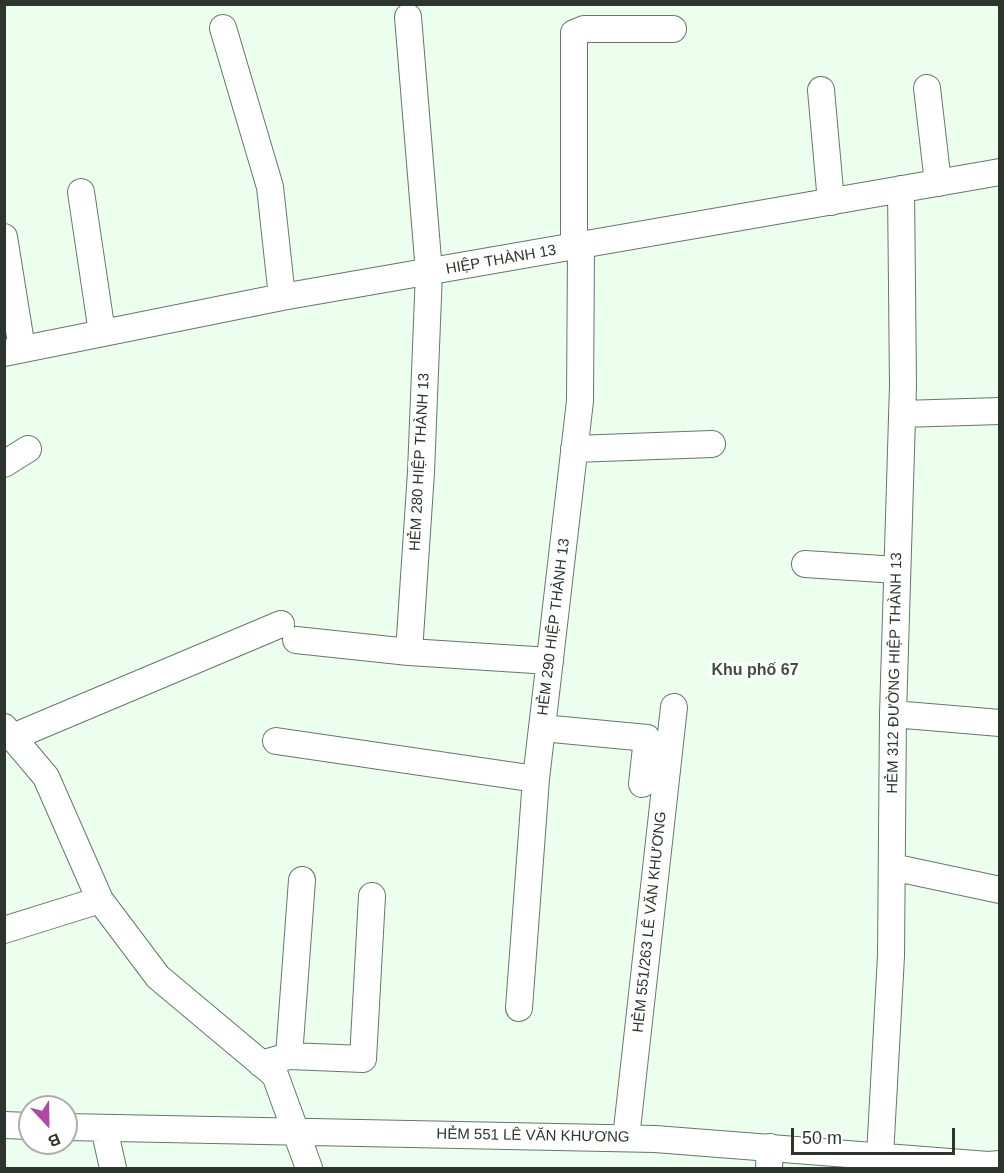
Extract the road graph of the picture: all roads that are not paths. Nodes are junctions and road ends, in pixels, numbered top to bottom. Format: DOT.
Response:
graph roads {
  1 [pos="408,17"];
  2 [pos="223,28"];
  3 [pos="673,29"];
  4 [pos="927,88"];
  5 [pos="821,90"];
  6 [pos="999,172"];
  7 [pos="938,183"];
  8 [pos="901,189"];
  9 [pos="81,192"];
  10 [pos="831,202"];
  11 [pos="4,237"];
  12 [pos="578,246"];
  13 [pos="429,272"];
  14 [pos="282,297"];
  15 [pos="102,333"];
  16 [pos="13,351"];
  17 [pos="999,411"];
  18 [pos="902,414"];
  19 [pos="712,444"];
  20 [pos="28,449"];
  21 [pos="574,449"];
  22 [pos="4,464"];
  23 [pos="805,564"];
  24 [pos="897,570"];
  25 [pos="409,652"];
  26 [pos="550,662"];
  27 [pos="674,707"];
  28 [pos="893,714"];
  29 [pos="999,723"];
  30 [pos="542,728"];
  31 [pos="9,732"];
  32 [pos="276,741"];
  33 [pos="536,779"];
  34 [pos="642,784"];
  35 [pos="892,867"];
  36 [pos="302,880"];
  37 [pos="999,891"];
  38 [pos="372,896"];
  39 [pos="100,900"];
  40 [pos="4,930"];
  41 [pos="519,1008"];
  42 [pos="289,1056"];
  43 [pos="261,1064"];
  44 [pos="78,1127"];
  45 [pos="104,1128"];
  46 [pos="295,1131"];
  47 [pos="626,1138"];
  48 [pos="880,1156"];
  49 [pos="770,1158"];
  50 [pos="992,1166"];
  51 [pos="113,1168"];
  52 [pos="309,1168"];
  1 -- 13 [label="street, HẺM 280 HIỆP THÀNH 13"];
  2 -- 14 [label="street"];
  3 -- 12 [label="street, HẺM 290 HIỆP THÀNH 13"];
  4 -- 7 [label="street"];
  5 -- 10 [label="street"];
  6 -- 7 [label="street, HIỆP THÀNH 13"];
  7 -- 8 [label="street, HIỆP THÀNH 13"];
  8 -- 10 [label="street, HIỆP THÀNH 13"];
  8 -- 18 [label="street, HẺM 312 ĐƯỜNG HIỆP THÀNH 13"];
  9 -- 15 [label="street"];
  10 -- 12 [label="street, HIỆP THÀNH 13"];
  11 -- 16 [label="street"];
  12 -- 13 [label="street, HIỆP THÀNH 13"];
  12 -- 21 [label="street, HẺM 290 HIỆP THÀNH 13"];
  13 -- 14 [label="street, HIỆP THÀNH 13"];
  13 -- 25 [label="street, HẺM 280 HIỆP THÀNH 13"];
  14 -- 15 [label="street, HIỆP THÀNH 13"];
  15 -- 16 [label="street, HIỆP THÀNH 13"];
  17 -- 18 [label="street"];
  18 -- 24 [label="street, HẺM 312 ĐƯỜNG HIỆP THÀNH 13"];
  19 -- 21 [label="street"];
  20 -- 22 [label="street"];
  21 -- 26 [label="street, HẺM 290 HIỆP THÀNH 13"];
  23 -- 24 [label="street"];
  24 -- 28 [label="street, HẺM 312 ĐƯỜNG HIỆP THÀNH 13"];
  25 -- 26 [label="street"];
  25 -- 31 [label="street"];
  26 -- 30 [label="street, HẺM 290 HIỆP THÀNH 13"];
  27 -- 47 [label="street, HẺM 551/263 LÊ VĂN KHƯƠNG"];
  28 -- 29 [label="street"];
  28 -- 35 [label="street, HẺM 312 ĐƯỜNG HIỆP THÀNH 13"];
  30 -- 33 [label="street, HẺM 290 HIỆP THÀNH 13"];
  30 -- 34 [label="street"];
  31 -- 39 [label="street"];
  32 -- 33 [label="street"];
  33 -- 41 [label="street, HẺM 290 HIỆP THÀNH 13"];
  35 -- 37 [label="street"];
  35 -- 48 [label="street, HẺM 312 ĐƯỜNG HIỆP THÀNH 13"];
  36 -- 42 [label="street"];
  38 -- 42 [label="street"];
  39 -- 40 [label="street"];
  39 -- 43 [label="street"];
  42 -- 43 [label="street"];
  43 -- 46 [label="street"];
  44 -- 45 [label="street, HẺM 551 LÊ VĂN KHƯƠNG"];
  45 -- 46 [label="street, HẺM 551 LÊ VĂN KHƯƠNG"];
  45 -- 51 [label="street"];
  46 -- 47 [label="street, HẺM 551 LÊ VĂN KHƯƠNG"];
  46 -- 52 [label="street"];
  47 -- 49 [label="street, HẺM 551 LÊ VĂN KHƯƠNG"];
  48 -- 49 [label="street, HẺM 551 LÊ VĂN KHƯƠNG"];
  48 -- 50 [label="street, HẺM 551 LÊ VĂN KHƯƠNG"];
}
